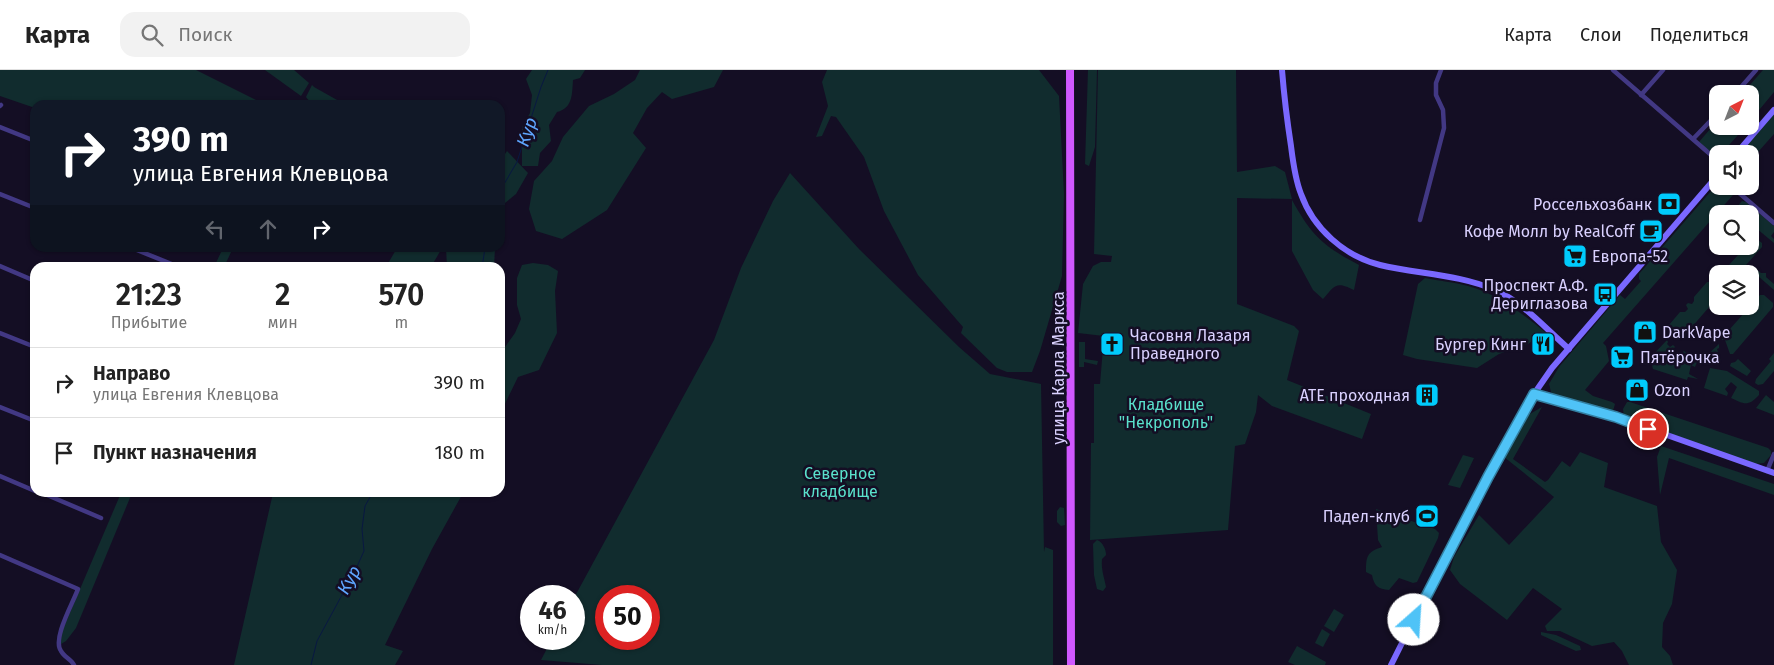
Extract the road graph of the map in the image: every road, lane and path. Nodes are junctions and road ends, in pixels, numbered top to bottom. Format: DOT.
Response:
graph roads {
  1 [pos="1070,70"];
  2 [pos="1282,70"];
  3 [pos="1441,70"];
  4 [pos="1613,70"];
  5 [pos="1663,70"];
  6 [pos="1756,70"];
  7 [pos="1743,85"];
  8 [pos="1641,95"];
  9 [pos="1774,110"];
  10 [pos="1709,122"];
  11 [pos="0,127"];
  12 [pos="30,139"];
  13 [pos="1693,139"];
  14 [pos="1744,145"];
  15 [pos="1709,152"];
  16 [pos="1709,184"];
  17 [pos="0,194"];
  18 [pos="1741,195"];
  19 [pos="30,206"];
  20 [pos="1420,220"];
  21 [pos="1774,223"];
  22 [pos="142,252"];
  23 [pos="169,262"];
  24 [pos="0,266"];
  25 [pos="30,278"];
  26 [pos="0,333"];
  27 [pos="30,345"];
  28 [pos="1569,349"];
  29 [pos="1534,394"];
  30 [pos="0,407"];
  31 [pos="30,419"];
  32 [pos="1774,454"];
  33 [pos="1771,472"];
  34 [pos="0,476"];
  35 [pos="30,488"];
  36 [pos="52,497"];
  37 [pos="101,518"];
  38 [pos="0,555"];
  39 [pos="74,665"];
  40 [pos="1071,665"];
  41 [pos="1391,665"];
  1 -- 40 [label="main road, улица Карла Маркса"];
  2 -- 28 [label="main road"];
  3 -- 20 [label="street"];
  4 -- 8 [label="street"];
  5 -- 8 [label="street"];
  6 -- 7 [label="street"];
  8 -- 13 [label="street"];
  9 -- 14 [label="main road"];
  10 -- 13 [label="street"];
  11 -- 12 [label="street"];
  13 -- 15 [label="street"];
  16 -- 28 [label="main road"];
  17 -- 19 [label="street"];
  18 -- 21 [label="street"];
  22 -- 23 [label="street"];
  24 -- 25 [label="street"];
  26 -- 27 [label="street"];
  28 -- 29 [label="main road"];
  29 -- 33 [label="main road"];
  29 -- 41 [label="main road"];
  30 -- 31 [label="street"];
  32 -- 33 [label="street"];
  34 -- 35 [label="street"];
  36 -- 37 [label="street"];
  38 -- 39 [label="street"];
}
